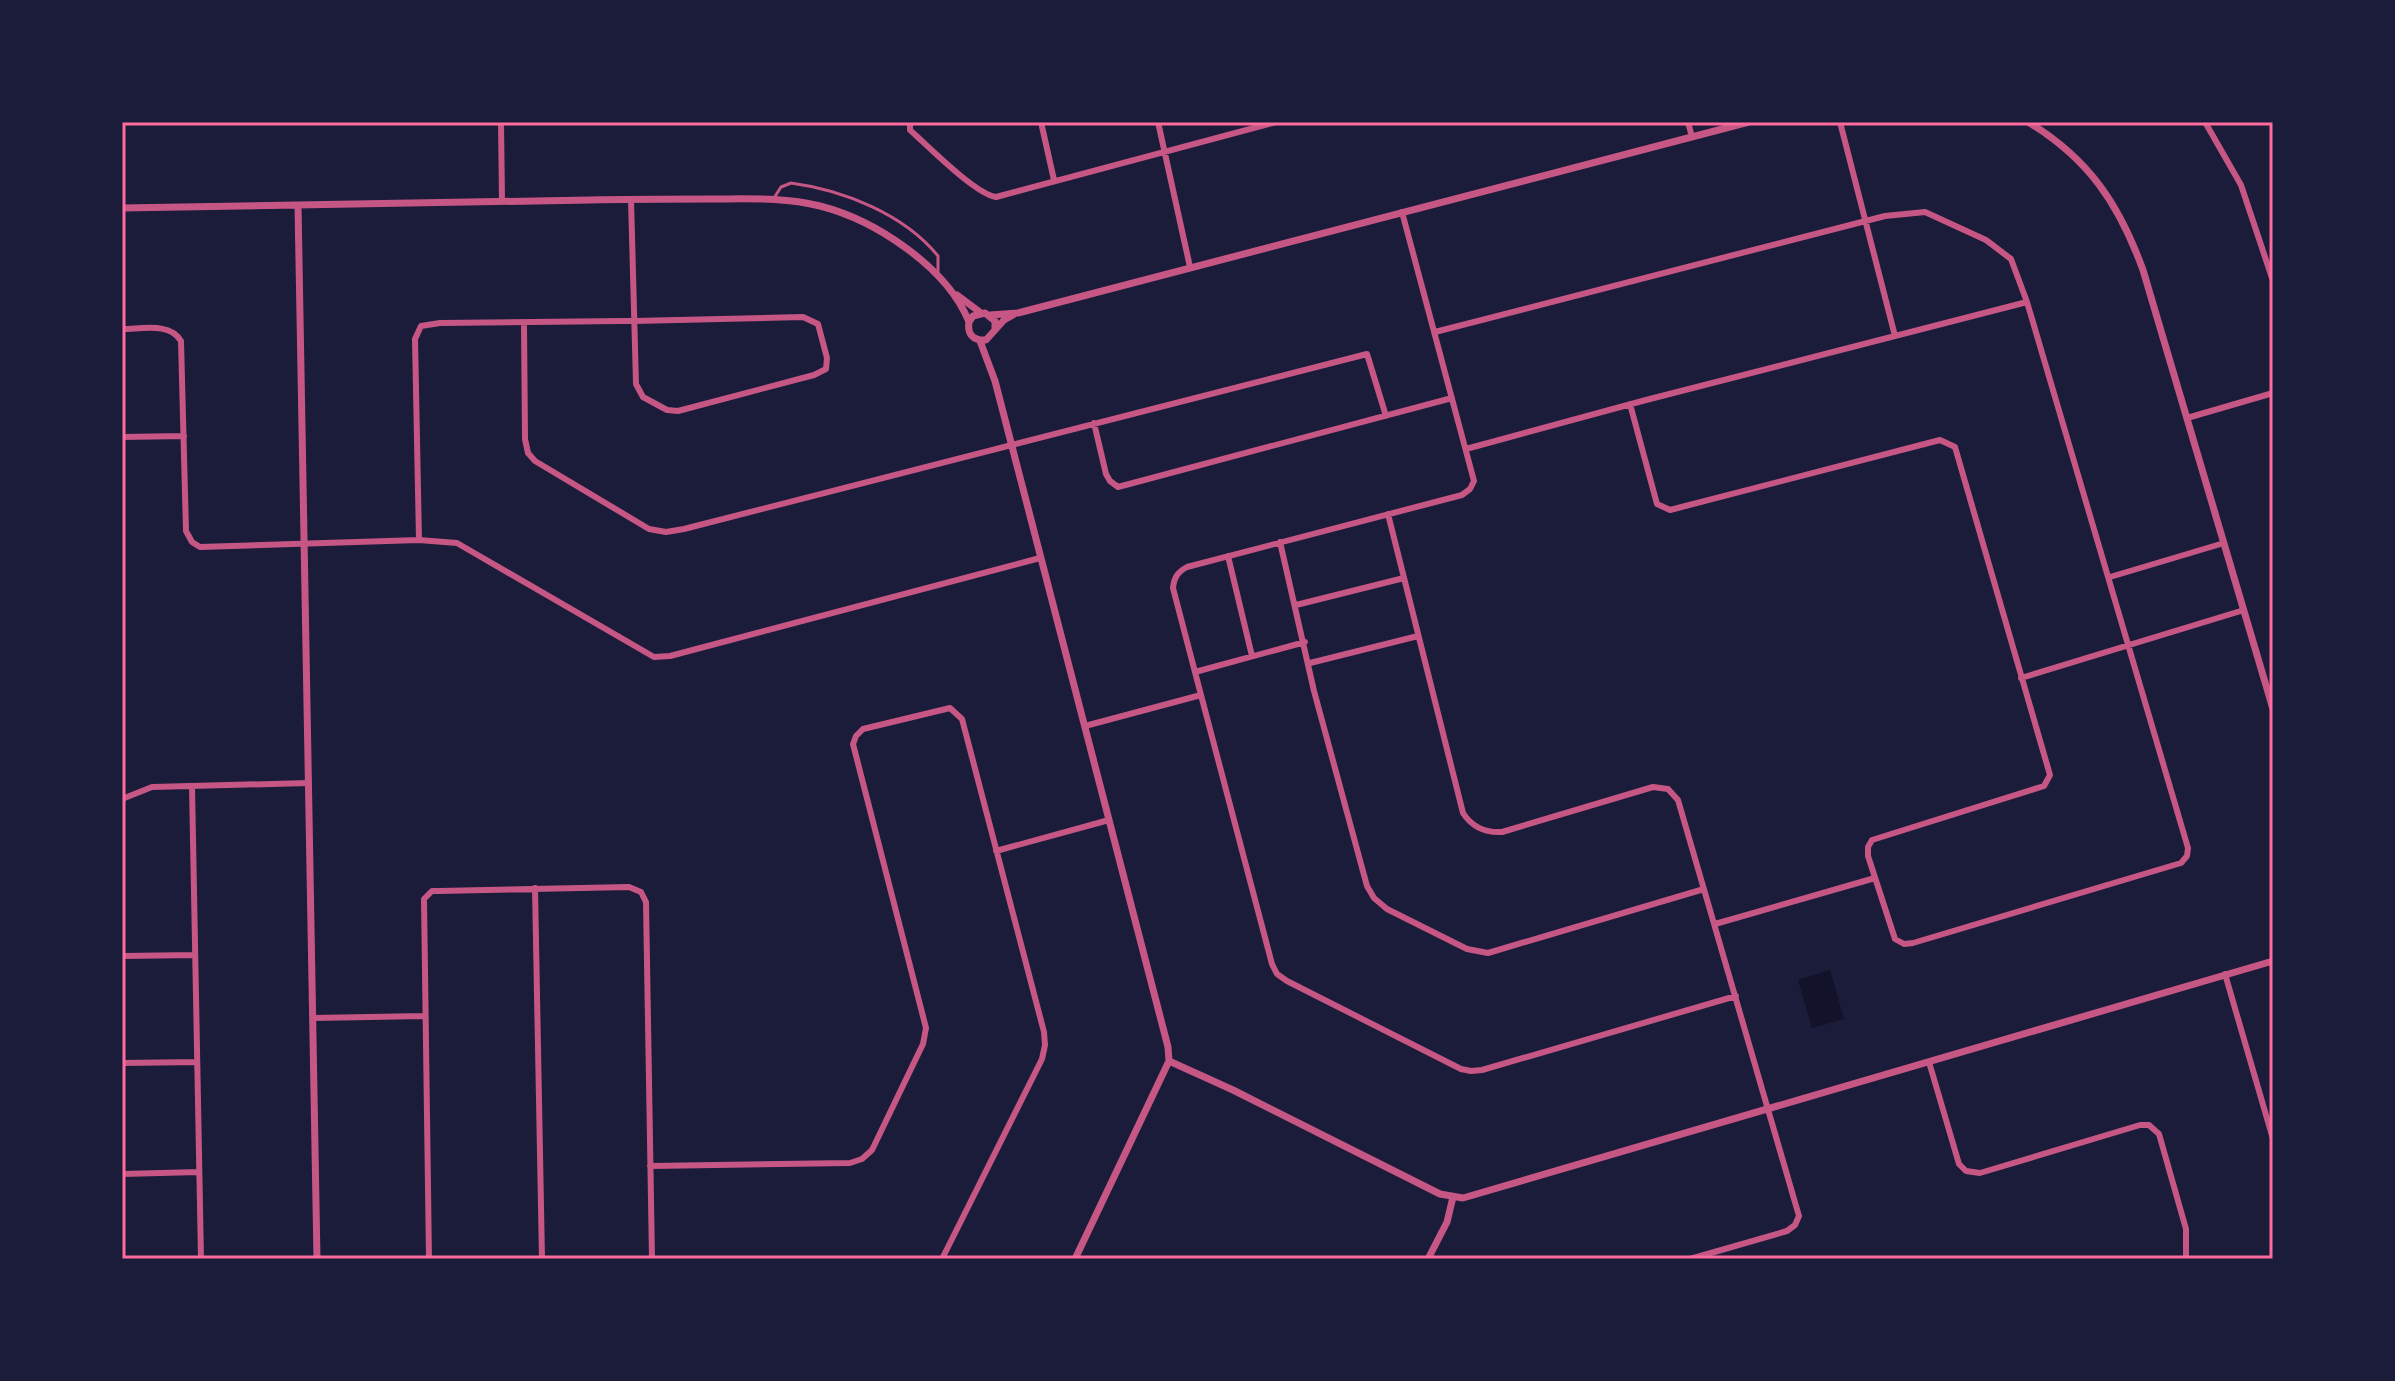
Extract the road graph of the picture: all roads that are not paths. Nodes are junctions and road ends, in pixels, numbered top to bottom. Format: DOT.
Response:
graph roads {
  1 [pos="501,122"];
  2 [pos="910,122"];
  3 [pos="1041,122"];
  4 [pos="1158,122"];
  5 [pos="1276,122"];
  6 [pos="1688,122"];
  7 [pos="1749,122"];
  8 [pos="1840,122"];
  9 [pos="2028,122"];
  10 [pos="2205,122"];
  11 [pos="1692,137"];
  12 [pos="1164,151"];
  13 [pos="1054,180"];
  14 [pos="774,198"];
  15 [pos="631,199"];
  16 [pos="502,201"];
  17 [pos="298,205"];
  18 [pos="122,208"];
  19 [pos="1402,212"];
  20 [pos="1866,221"];
  21 [pos="1190,267"];
  22 [pos="936,276"];
  23 [pos="2273,278"];
  24 [pos="943,283"];
  25 [pos="2027,302"];
  26 [pos="981,313"];
  27 [pos="1018,313"];
  28 [pos="990,315"];
  29 [pos="634,321"];
  30 [pos="969,322"];
  31 [pos="524,323"];
  32 [pos="122,329"];
  33 [pos="1435,332"];
  34 [pos="993,333"];
  35 [pos="1895,336"];
  36 [pos="980,341"];
  37 [pos="993,374"];
  38 [pos="2273,393"];
  39 [pos="1452,398"];
  40 [pos="1630,404"];
  41 [pos="1386,416"];
  42 [pos="2187,418"];
  43 [pos="1094,423"];
  44 [pos="184,436"];
  45 [pos="122,437"];
  46 [pos="1011,445"];
  47 [pos="1466,449"];
  48 [pos="1388,514"];
  49 [pos="419,540"];
  50 [pos="1280,542"];
  51 [pos="2224,543"];
  52 [pos="304,545"];
  53 [pos="1228,556"];
  54 [pos="1040,558"];
  55 [pos="2110,577"];
  56 [pos="1404,578"];
  57 [pos="1296,605"];
  58 [pos="2244,610"];
  59 [pos="1418,636"];
  60 [pos="1305,642"];
  61 [pos="2129,644"];
  62 [pos="1252,656"];
  63 [pos="1310,663"];
  64 [pos="1195,672"];
  65 [pos="2021,678"];
  66 [pos="1201,695"];
  67 [pos="2273,709"];
  68 [pos="1085,726"];
  69 [pos="309,783"];
  70 [pos="192,786"];
  71 [pos="122,799"];
  72 [pos="1109,820"];
  73 [pos="996,851"];
  74 [pos="1875,878"];
  75 [pos="535,888"];
  76 [pos="1704,889"];
  77 [pos="1715,924"];
  78 [pos="195,955"];
  79 [pos="122,956"];
  80 [pos="2273,961"];
  81 [pos="2225,974"];
  82 [pos="1736,996"];
  83 [pos="425,1016"];
  84 [pos="313,1018"];
  85 [pos="1169,1061"];
  86 [pos="197,1062"];
  87 [pos="1929,1062"];
  88 [pos="122,1063"];
  89 [pos="1769,1109"];
  90 [pos="2273,1139"];
  91 [pos="650,1166"];
  92 [pos="199,1172"];
  93 [pos="122,1174"];
  94 [pos="1453,1197"];
  95 [pos="201,1259"];
  96 [pos="317,1259"];
  97 [pos="429,1259"];
  98 [pos="542,1259"];
  99 [pos="652,1259"];
  100 [pos="942,1259"];
  101 [pos="1075,1259"];
  102 [pos="1428,1259"];
  103 [pos="1690,1259"];
  104 [pos="2186,1259"];
  1 -- 16 [label="street"];
  2 -- 13 [label="street"];
  3 -- 13 [label="street"];
  4 -- 12 [label="street"];
  5 -- 12 [label="street"];
  6 -- 11 [label="street"];
  7 -- 11 [label="street"];
  8 -- 20 [label="street"];
  9 -- 42 [label="street"];
  10 -- 23 [label="street"];
  11 -- 19 [label="street"];
  12 -- 13 [label="street"];
  12 -- 21 [label="street"];
  14 -- 15 [label="street"];
  14 -- 22 [label="street"];
  14 -- 22 [label="lane"];
  15 -- 16 [label="street"];
  15 -- 29 [label="street"];
  16 -- 17 [label="street"];
  17 -- 18 [label="street"];
  17 -- 52 [label="street"];
  19 -- 21 [label="street"];
  19 -- 33 [label="street"];
  20 -- 25 [label="street"];
  20 -- 33 [label="street"];
  20 -- 35 [label="street"];
  21 -- 27 [label="street"];
  22 -- 24 [label="street"];
  24 -- 26 [label="street"];
  24 -- 30 [label="street"];
  25 -- 35 [label="street"];
  25 -- 55 [label="street"];
  26 -- 28 [label="street"];
  26 -- 30 [label="street"];
  27 -- 28 [label="street"];
  27 -- 34 [label="street"];
  28 -- 34 [label="street"];
  29 -- 29 [label="street"];
  29 -- 31 [label="street"];
  30 -- 36 [label="street"];
  31 -- 46 [label="street"];
  31 -- 49 [label="street"];
  32 -- 44 [label="street"];
  33 -- 39 [label="street"];
  34 -- 36 [label="street"];
  34 -- 37 [label="street"];
  35 -- 40 [label="street"];
  36 -- 37 [label="street"];
  37 -- 46 [label="street"];
  38 -- 42 [label="street"];
  39 -- 41 [label="street"];
  39 -- 47 [label="street"];
  40 -- 47 [label="street"];
  40 -- 65 [label="street"];
  41 -- 43 [label="street"];
  41 -- 43 [label="street"];
  42 -- 51 [label="street"];
  43 -- 46 [label="street"];
  44 -- 45 [label="street"];
  44 -- 52 [label="street"];
  46 -- 54 [label="street"];
  47 -- 48 [label="street"];
  48 -- 50 [label="street"];
  48 -- 56 [label="street"];
  49 -- 52 [label="street"];
  49 -- 54 [label="street"];
  50 -- 53 [label="street"];
  50 -- 57 [label="street"];
  51 -- 55 [label="street"];
  51 -- 58 [label="street"];
  52 -- 69 [label="street"];
  53 -- 62 [label="street"];
  53 -- 64 [label="street"];
  54 -- 68 [label="street"];
  55 -- 61 [label="street"];
  56 -- 57 [label="street"];
  56 -- 59 [label="street"];
  57 -- 60 [label="street"];
  58 -- 61 [label="street"];
  58 -- 67 [label="street"];
  59 -- 63 [label="street"];
  59 -- 76 [label="street"];
  60 -- 62 [label="street"];
  60 -- 63 [label="street"];
  61 -- 65 [label="street"];
  61 -- 74 [label="street"];
  62 -- 64 [label="street"];
  63 -- 76 [label="street"];
  64 -- 66 [label="street"];
  65 -- 74 [label="street"];
  66 -- 68 [label="street"];
  66 -- 82 [label="street"];
  68 -- 72 [label="street"];
  69 -- 70 [label="street"];
  69 -- 84 [label="street"];
  70 -- 71 [label="street"];
  70 -- 78 [label="street"];
  72 -- 73 [label="street"];
  72 -- 85 [label="street"];
  73 -- 91 [label="street"];
  73 -- 100 [label="street"];
  74 -- 77 [label="street"];
  75 -- 83 [label="street"];
  75 -- 91 [label="street"];
  75 -- 98 [label="street"];
  76 -- 77 [label="street"];
  77 -- 82 [label="street"];
  78 -- 79 [label="street"];
  78 -- 86 [label="street"];
  80 -- 81 [label="street"];
  81 -- 87 [label="street"];
  81 -- 90 [label="street"];
  82 -- 89 [label="street"];
  83 -- 84 [label="street"];
  83 -- 97 [label="street"];
  84 -- 96 [label="street"];
  85 -- 94 [label="street"];
  85 -- 101 [label="street"];
  86 -- 88 [label="street"];
  86 -- 92 [label="street"];
  87 -- 89 [label="street"];
  87 -- 104 [label="street"];
  89 -- 94 [label="street"];
  89 -- 103 [label="street"];
  91 -- 99 [label="street"];
  92 -- 93 [label="street"];
  92 -- 95 [label="street"];
  94 -- 102 [label="street"];
}
